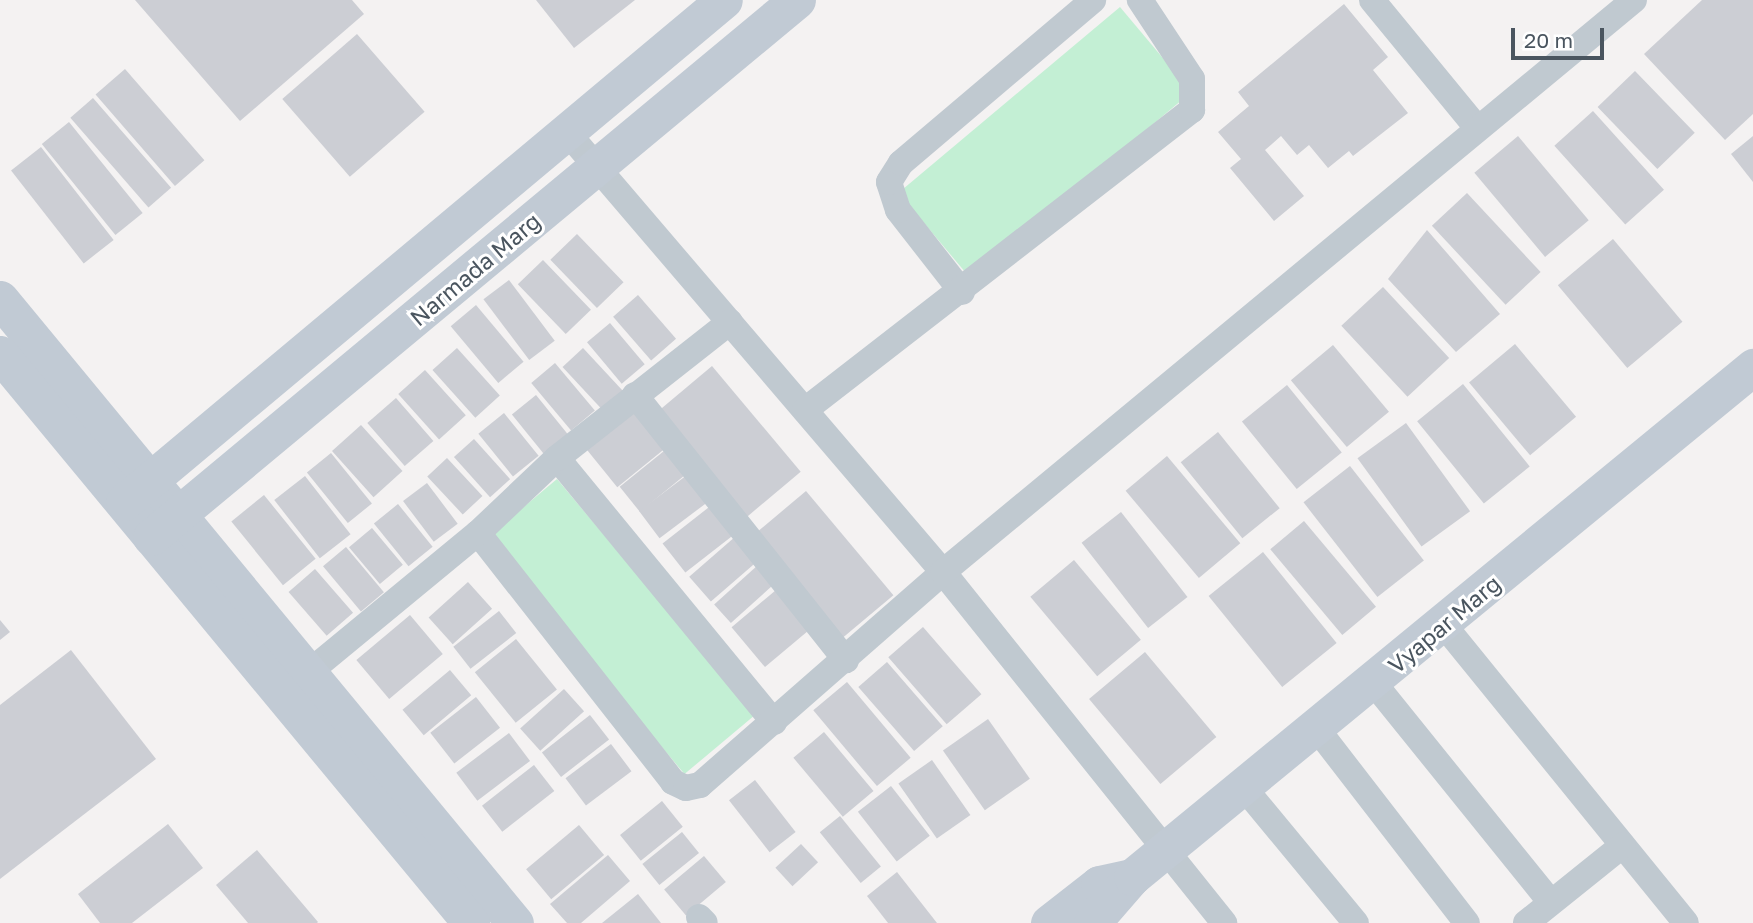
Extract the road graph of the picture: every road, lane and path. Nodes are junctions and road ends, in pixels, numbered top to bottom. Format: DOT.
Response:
graph roads {
  1 [pos="724,0"];
  2 [pos="797,0"];
  3 [pos="1093,0"];
  4 [pos="1140,0"];
  5 [pos="1372,0"];
  6 [pos="1634,0"];
  7 [pos="1477,128"];
  8 [pos="566,131"];
  9 [pos="596,168"];
  10 [pos="961,292"];
  11 [pos="0,299"];
  12 [pos="730,322"];
  13 [pos="0,355"];
  14 [pos="1753,368"];
  15 [pos="635,396"];
  16 [pos="805,410"];
  17 [pos="557,458"];
  18 [pos="136,491"];
  19 [pos="179,515"];
  20 [pos="478,533"];
  21 [pos="151,537"];
  22 [pos="943,572"];
  23 [pos="1443,624"];
  24 [pos="846,660"];
  25 [pos="308,673"];
  26 [pos="1373,682"];
  27 [pos="774,722"];
  28 [pos="1317,729"];
  29 [pos="1245,789"];
  30 [pos="1623,845"];
  31 [pos="1163,852"];
  32 [pos="1132,877"];
  33 [pos="1550,901"];
  34 [pos="1678,920"];
  35 [pos="471,923"];
  36 [pos="515,923"];
  37 [pos="1049,923"];
  38 [pos="1092,923"];
  39 [pos="1224,923"];
  40 [pos="1356,923"];
  41 [pos="1467,923"];
  42 [pos="1526,923"];
  1 -- 8 [label="street, Narmada Marg"];
  2 -- 9 [label="street, Narmada Marg"];
  3 -- 10 [label="street"];
  4 -- 10 [label="street"];
  5 -- 7 [label="street"];
  6 -- 7 [label="street"];
  7 -- 22 [label="street"];
  8 -- 9 [label="street"];
  8 -- 18 [label="street, Narmada Marg"];
  9 -- 12 [label="street"];
  9 -- 19 [label="street, Narmada Marg"];
  10 -- 16 [label="street"];
  11 -- 18 [label="street"];
  12 -- 15 [label="street"];
  12 -- 16 [label="street"];
  13 -- 18 [label="street"];
  14 -- 23 [label="street, Vyapar Marg"];
  15 -- 17 [label="street"];
  15 -- 24 [label="street"];
  16 -- 22 [label="street"];
  17 -- 20 [label="street"];
  17 -- 27 [label="street"];
  18 -- 19 [label="street"];
  18 -- 21 [label="street"];
  19 -- 21 [label="street, Narmada Marg"];
  19 -- 25 [label="street"];
  20 -- 25 [label="street"];
  20 -- 27 [label="street"];
  21 -- 35 [label="street"];
  22 -- 24 [label="street"];
  22 -- 31 [label="street"];
  23 -- 26 [label="street, Vyapar Marg"];
  23 -- 30 [label="street"];
  24 -- 27 [label="street"];
  25 -- 36 [label="street"];
  26 -- 28 [label="street, Vyapar Marg"];
  26 -- 33 [label="street"];
  28 -- 29 [label="street, Vyapar Marg"];
  28 -- 41 [label="street"];
  29 -- 31 [label="street, Vyapar Marg"];
  29 -- 40 [label="street"];
  30 -- 33 [label="street"];
  30 -- 34 [label="street"];
  31 -- 32 [label="street, Vyapar Marg"];
  31 -- 39 [label="street"];
  32 -- 37 [label="street, Vyapar Marg"];
  32 -- 38 [label="street, Vyapar Marg"];
  33 -- 42 [label="street"];
}
